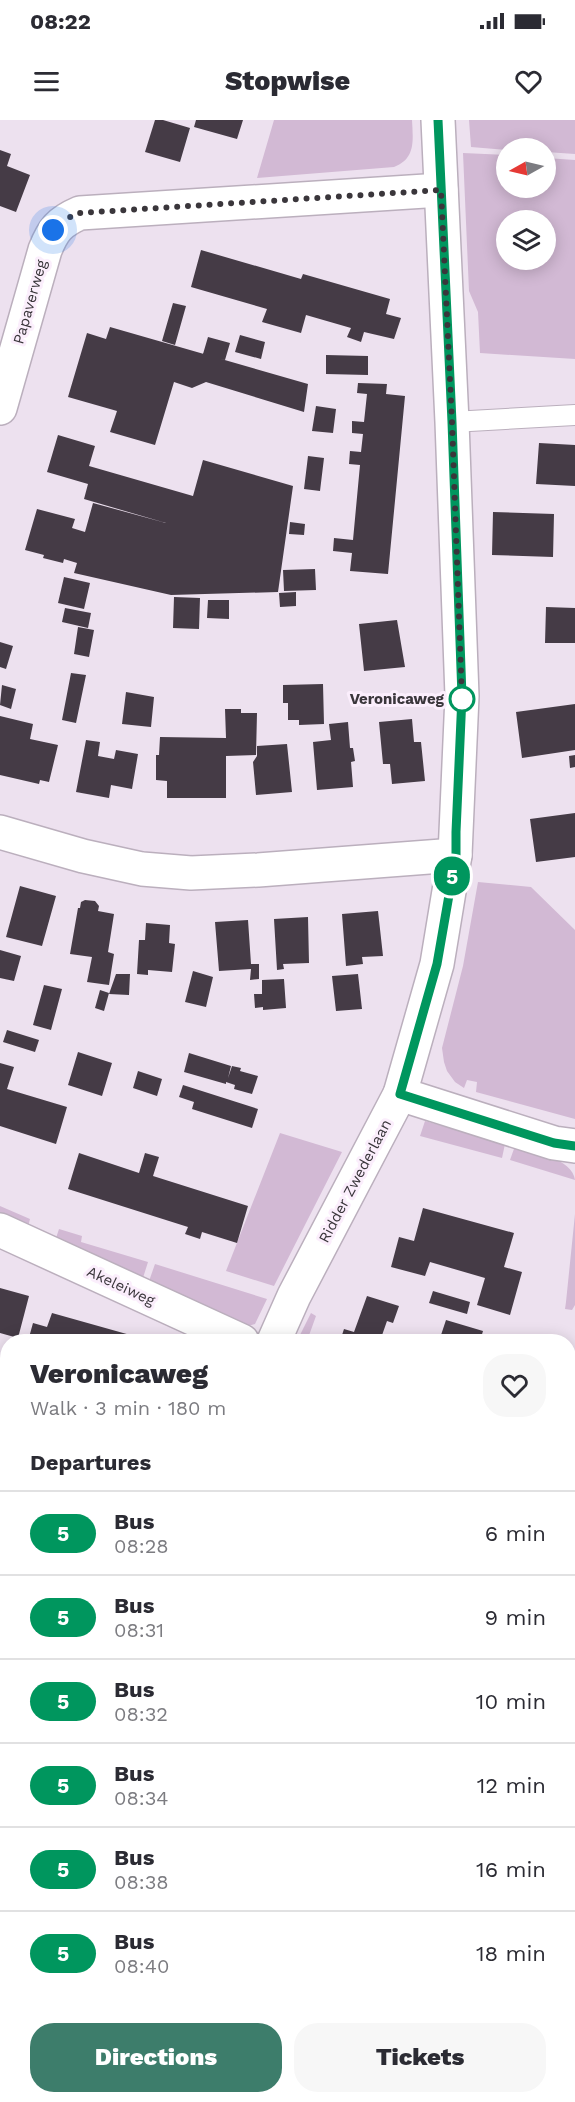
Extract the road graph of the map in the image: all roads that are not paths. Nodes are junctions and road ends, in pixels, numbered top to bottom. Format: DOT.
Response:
graph roads {
  1 [pos="438,120"];
  2 [pos="441,190"];
  3 [pos="0,408"];
  4 [pos="575,416"];
  5 [pos="452,422"];
  6 [pos="0,832"];
  7 [pos="456,855"];
  8 [pos="400,1094"];
  9 [pos="575,1146"];
  10 [pos="0,1230"];
  11 [pos="227,1334"];
  12 [pos="276,1334"];
  1 -- 2 [label="street, Ridder Zwederlaan"];
  2 -- 3 [label="street, Papaverweg"];
  2 -- 5 [label="street, Ridder Zwederlaan"];
  4 -- 5 [label="lane"];
  5 -- 7 [label="street, Ridder Zwederlaan"];
  6 -- 7 [label="street"];
  7 -- 8 [label="street, Ridder Zwederlaan"];
  8 -- 9 [label="street"];
  8 -- 12 [label="street, Ridder Zwederlaan"];
  10 -- 11 [label="street, Akeleiweg"];
}
